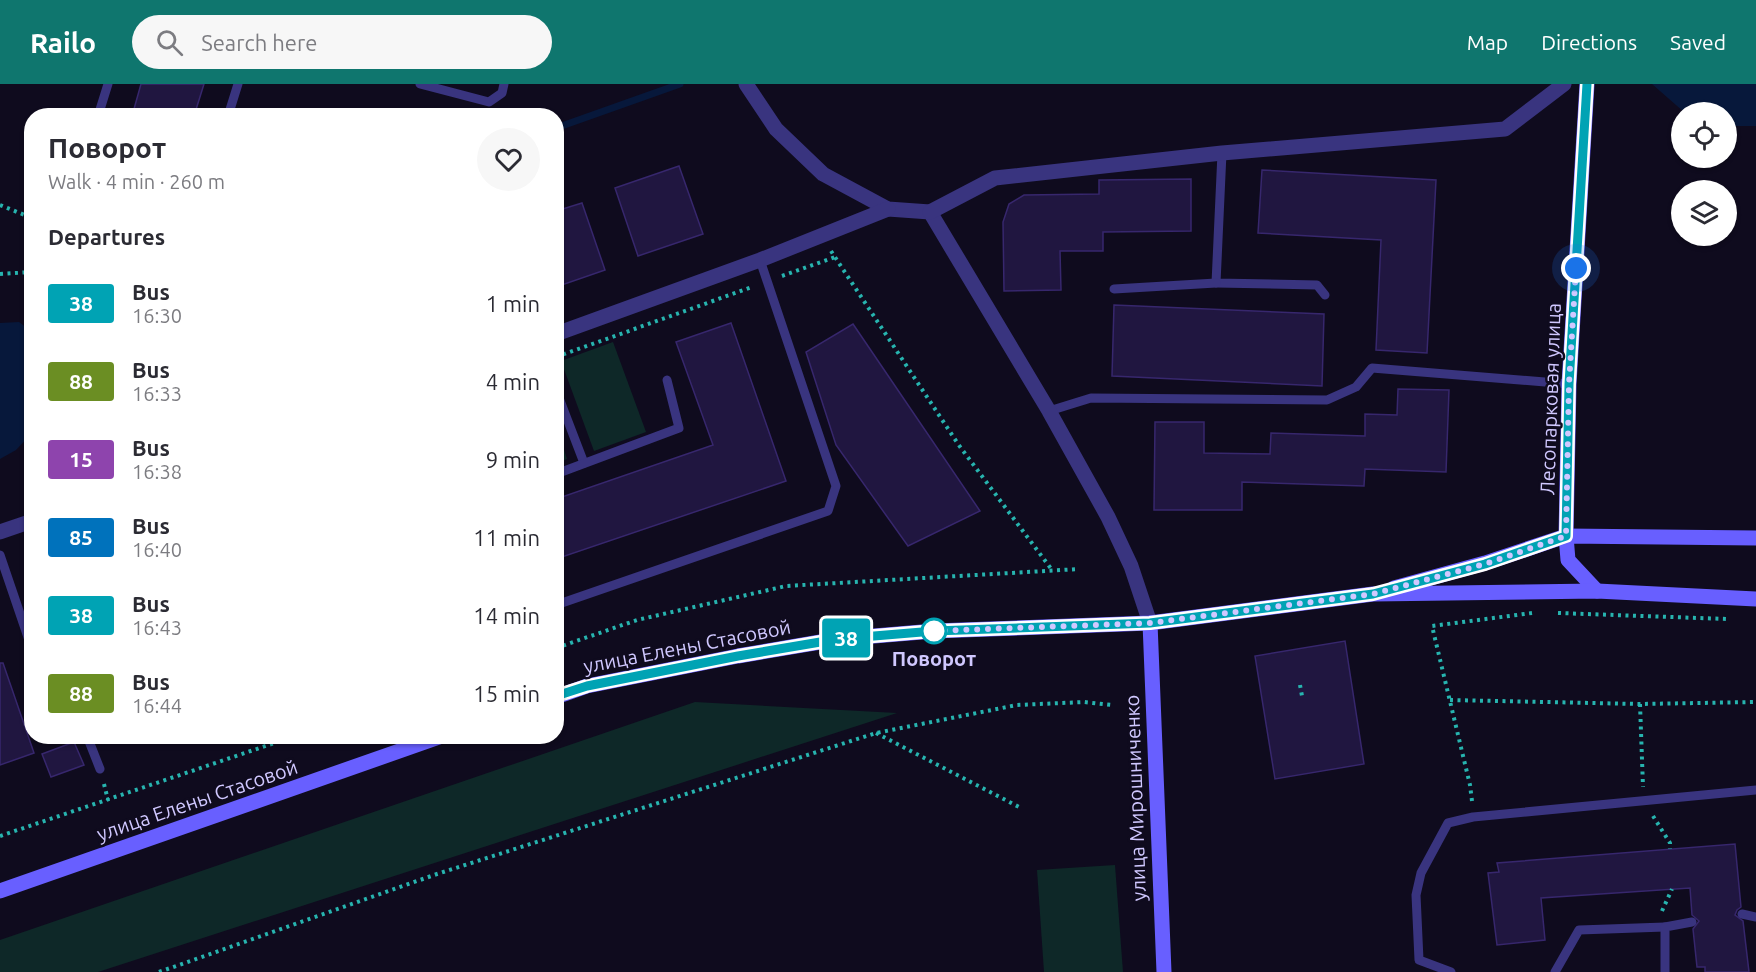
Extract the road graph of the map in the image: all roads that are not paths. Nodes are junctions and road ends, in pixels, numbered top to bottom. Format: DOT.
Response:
graph roads {
  1 [pos="108,84"];
  2 [pos="238,84"];
  3 [pos="420,84"];
  4 [pos="504,84"];
  5 [pos="746,84"];
  6 [pos="1564,84"];
  7 [pos="1587,84"];
  8 [pos="101,108"];
  9 [pos="230,108"];
  10 [pos="1222,153"];
  11 [pos="888,209"];
  12 [pos="930,212"];
  13 [pos="760,260"];
  14 [pos="1216,283"];
  15 [pos="1114,288"];
  16 [pos="1325,295"];
  17 [pos="564,331"];
  18 [pos="667,380"];
  19 [pos="1569,384"];
  20 [pos="564,411"];
  21 [pos="1049,411"];
  22 [pos="584,463"];
  23 [pos="564,471"];
  24 [pos="24,524"];
  25 [pos="0,532"];
  26 [pos="1566,536"];
  27 [pos="1756,538"];
  28 [pos="0,555"];
  29 [pos="1597,591"];
  30 [pos="1373,594"];
  31 [pos="1756,599"];
  32 [pos="564,602"];
  33 [pos="1150,623"];
  34 [pos="24,626"];
  35 [pos="564,694"];
  36 [pos="90,744"];
  37 [pos="419,744"];
  38 [pos="100,769"];
  39 [pos="1756,790"];
  40 [pos="0,891"];
  41 [pos="1742,914"];
  42 [pos="1756,917"];
  43 [pos="1692,922"];
  44 [pos="1665,927"];
  45 [pos="1164,972"];
  46 [pos="1451,972"];
  47 [pos="1555,972"];
  48 [pos="1665,972"];
  1 -- 8 [label="lane"];
  2 -- 9 [label="lane"];
  3 -- 4 [label="lane"];
  5 -- 11 [label="street"];
  6 -- 10 [label="street"];
  7 -- 19 [label="main road, Лесопарковая улица"];
  10 -- 12 [label="street"];
  10 -- 14 [label="lane"];
  11 -- 12 [label="street"];
  11 -- 13 [label="street"];
  12 -- 21 [label="street"];
  13 -- 17 [label="street"];
  13 -- 32 [label="lane"];
  14 -- 15 [label="lane"];
  14 -- 16 [label="lane"];
  18 -- 22 [label="lane"];
  19 -- 21 [label="lane"];
  19 -- 26 [label="main road, Лесопарковая улица"];
  20 -- 22 [label="lane"];
  21 -- 33 [label="street"];
  22 -- 23 [label="lane"];
  24 -- 25 [label="street"];
  26 -- 27 [label="main road, улица Елены Стасовой"];
  26 -- 29 [label="main road, Лесопарковая улица"];
  26 -- 30 [label="main road, улица Елены Стасовой"];
  28 -- 34 [label="lane"];
  29 -- 30 [label="main road, улица Елены Стасовой"];
  29 -- 31 [label="main road, улица Елены Стасовой"];
  30 -- 33 [label="main road, улица Елены Стасовой"];
  33 -- 35 [label="main road, улица Елены Стасовой"];
  33 -- 45 [label="main road, улица Мирошниченко"];
  36 -- 38 [label="lane"];
  37 -- 40 [label="main road, улица Елены Стасовой"];
  39 -- 46 [label="lane"];
  41 -- 42 [label="lane"];
  43 -- 44 [label="lane"];
  44 -- 47 [label="lane"];
  44 -- 48 [label="lane"];
}
